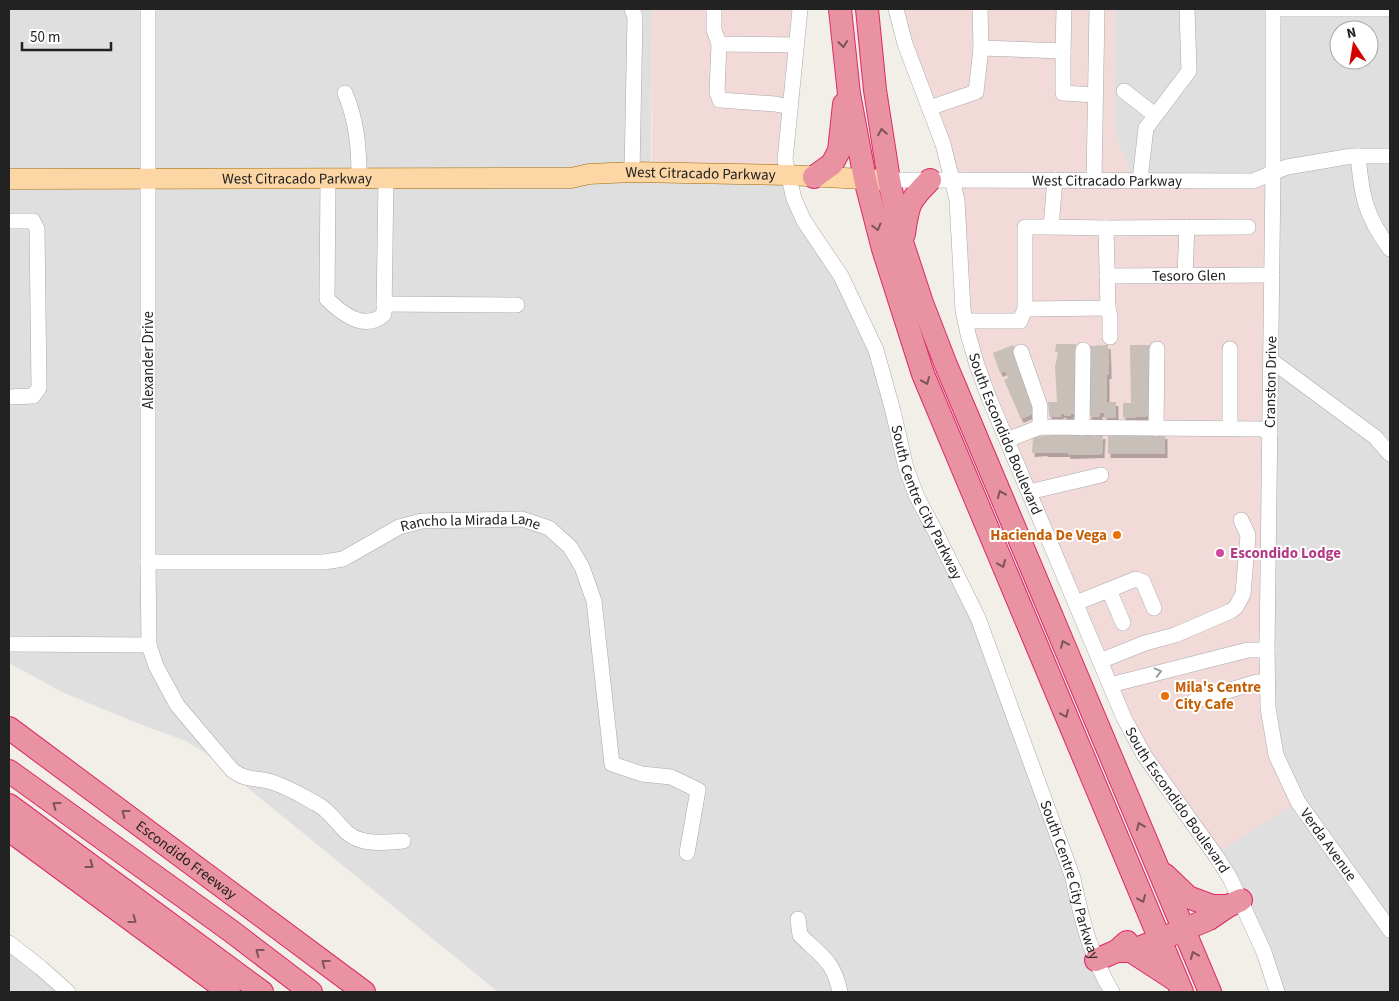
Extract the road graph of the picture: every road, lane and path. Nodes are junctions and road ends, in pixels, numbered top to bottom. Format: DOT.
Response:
graph roads {
  1 [pos="148,9"];
  2 [pos="632,9"];
  3 [pos="714,9"];
  4 [pos="800,9"];
  5 [pos="840,9"];
  6 [pos="867,9"];
  7 [pos="896,9"];
  8 [pos="980,9"];
  9 [pos="1064,9"];
  10 [pos="1097,9"];
  11 [pos="1188,9"];
  12 [pos="1273,9"];
  13 [pos="1282,9"];
  14 [pos="1390,9"];
  15 [pos="719,44"];
  16 [pos="796,44"];
  17 [pos="981,48"];
  18 [pos="1063,50"];
  19 [pos="847,79"];
  20 [pos="1124,91"];
  21 [pos="346,93"];
  22 [pos="1095,95"];
  23 [pos="790,107"];
  24 [pos="929,108"];
  25 [pos="1156,115"];
  26 [pos="1358,156"];
  27 [pos="1390,156"];
  28 [pos="632,172"];
  29 [pos="1273,172"];
  30 [pos="788,175"];
  31 [pos="814,177"];
  32 [pos="148,178"];
  33 [pos="359,178"];
  34 [pos="9,179"];
  35 [pos="328,179"];
  36 [pos="386,179"];
  37 [pos="865,180"];
  38 [pos="889,180"];
  39 [pos="941,180"];
  40 [pos="1054,180"];
  41 [pos="1094,180"];
  42 [pos="1140,180"];
  43 [pos="9,221"];
  44 [pos="1051,227"];
  45 [pos="1187,227"];
  46 [pos="1248,227"];
  47 [pos="1106,228"];
  48 [pos="902,242"];
  49 [pos="1390,249"];
  50 [pos="1272,274"];
  51 [pos="1185,275"];
  52 [pos="1107,276"];
  53 [pos="384,304"];
  54 [pos="516,305"];
  55 [pos="1108,308"];
  56 [pos="1025,309"];
  57 [pos="965,321"];
  58 [pos="1110,337"];
  59 [pos="1157,349"];
  60 [pos="1230,349"];
  61 [pos="1083,350"];
  62 [pos="1022,352"];
  63 [pos="1272,361"];
  64 [pos="9,397"];
  65 [pos="1040,427"];
  66 [pos="1082,428"];
  67 [pos="1156,428"];
  68 [pos="1230,428"];
  69 [pos="1270,433"];
  70 [pos="1007,440"];
  71 [pos="1390,454"];
  72 [pos="1101,475"];
  73 [pos="1029,492"];
  74 [pos="1241,520"];
  75 [pos="148,562"];
  76 [pos="1109,590"];
  77 [pos="1076,603"];
  78 [pos="1154,608"];
  79 [pos="1123,623"];
  80 [pos="9,644"];
  81 [pos="150,645"];
  82 [pos="1267,650"];
  83 [pos="1100,661"];
  84 [pos="1266,682"];
  85 [pos="1110,685"];
  86 [pos="1194,701"];
  87 [pos="9,728"];
  88 [pos="1276,755"];
  89 [pos="9,772"];
  90 [pos="9,805"];
  91 [pos="9,830"];
  92 [pos="403,842"];
  93 [pos="687,853"];
  94 [pos="1156,863"];
  95 [pos="1234,903"];
  96 [pos="798,919"];
  97 [pos="1181,925"];
  98 [pos="1390,930"];
  99 [pos="1157,935"];
  100 [pos="9,943"];
  101 [pos="1124,951"];
  102 [pos="1096,960"];
  103 [pos="1180,987"];
  104 [pos="68,992"];
  105 [pos="229,992"];
  106 [pos="262,992"];
  107 [pos="311,992"];
  108 [pos="364,992"];
  109 [pos="840,992"];
  110 [pos="1112,992"];
  111 [pos="1210,992"];
  112 [pos="1277,992"];
  1 -- 32 [label="street, Alexander Drive"];
  2 -- 28 [label="street"];
  3 -- 15 [label="street"];
  4 -- 16 [label="street, South Centre City Parkway"];
  5 -- 19 [label="highway, one-way"];
  38 -- 6 [label="highway, one-way"];
  7 -- 24 [label="street, South Escondido Boulevard"];
  8 -- 17 [label="street"];
  9 -- 18 [label="street"];
  10 -- 22 [label="street"];
  11 -- 25 [label="street"];
  12 -- 29 [label="street, Cranston Drive"];
  13 -- 14 [label="street"];
  15 -- 16 [label="street"];
  15 -- 23 [label="street"];
  16 -- 23 [label="street, South Centre City Parkway"];
  17 -- 18 [label="street"];
  17 -- 24 [label="street"];
  18 -- 22 [label="street"];
  19 -- 31 [label="highway"];
  19 -- 37 [label="highway"];
  20 -- 25 [label="street"];
  21 -- 33 [label="street"];
  22 -- 41 [label="street"];
  23 -- 30 [label="street, South Centre City Parkway"];
  24 -- 39 [label="street, South Escondido Boulevard"];
  25 -- 42 [label="street"];
  26 -- 27 [label="street, West Citracado Parkway"];
  26 -- 29 [label="street, West Citracado Parkway"];
  26 -- 49 [label="street"];
  28 -- 30 [label="main road, West Citracado Parkway"];
  28 -- 36 [label="main road, West Citracado Parkway"];
  29 -- 42 [label="street, West Citracado Parkway"];
  29 -- 50 [label="street, Cranston Drive"];
  30 -- 31 [label="main road, West Citracado Parkway"];
  30 -- 102 [label="street, South Centre City Parkway"];
  31 -- 37 [label="main road, West Citracado Parkway"];
  32 -- 34 [label="main road, West Citracado Parkway"];
  32 -- 35 [label="main road, West Citracado Parkway"];
  32 -- 75 [label="street, Alexander Drive"];
  33 -- 35 [label="main road, West Citracado Parkway"];
  33 -- 36 [label="main road, West Citracado Parkway"];
  35 -- 53 [label="street"];
  36 -- 53 [label="street"];
  37 -- 38 [label="main road, West Citracado Parkway"];
  37 -- 99 [label="highway, one-way"];
  38 -- 39 [label="street, West Citracado Parkway"];
  38 -- 48 [label="highway"];
  39 -- 40 [label="street, West Citracado Parkway"];
  39 -- 48 [label="highway"];
  39 -- 57 [label="street, South Escondido Boulevard"];
  40 -- 41 [label="street, West Citracado Parkway"];
  40 -- 44 [label="street"];
  41 -- 42 [label="street, West Citracado Parkway"];
  43 -- 64 [label="street"];
  44 -- 47 [label="street"];
  44 -- 56 [label="street"];
  45 -- 46 [label="street"];
  45 -- 47 [label="street"];
  45 -- 51 [label="street"];
  47 -- 52 [label="street"];
  94 -- 48 [label="highway, one-way"];
  50 -- 51 [label="street, Tesoro Glen"];
  50 -- 63 [label="street, Cranston Drive"];
  51 -- 52 [label="street, Tesoro Glen"];
  52 -- 55 [label="street"];
  53 -- 54 [label="street"];
  55 -- 56 [label="street"];
  55 -- 58 [label="street"];
  56 -- 57 [label="street"];
  57 -- 70 [label="street, South Escondido Boulevard"];
  59 -- 67 [label="street"];
  60 -- 68 [label="street"];
  61 -- 66 [label="street"];
  62 -- 65 [label="street"];
  63 -- 69 [label="street, Cranston Drive"];
  63 -- 71 [label="street"];
  65 -- 66 [label="street"];
  65 -- 70 [label="street"];
  66 -- 67 [label="street"];
  67 -- 68 [label="street"];
  68 -- 69 [label="street"];
  69 -- 82 [label="street, Cranston Drive"];
  70 -- 73 [label="street, South Escondido Boulevard"];
  72 -- 73 [label="street"];
  73 -- 77 [label="street, South Escondido Boulevard"];
  74 -- 83 [label="street"];
  75 -- 81 [label="street, Alexander Drive"];
  75 -- 93 [label="street, Rancho la Mirada Lane"];
  76 -- 77 [label="street"];
  76 -- 78 [label="street"];
  76 -- 79 [label="street"];
  77 -- 83 [label="street, South Escondido Boulevard"];
  80 -- 81 [label="street"];
  81 -- 92 [label="street, Alexander Drive"];
  82 -- 84 [label="street, Cranston Drive"];
  85 -- 82 [label="street, one-way"];
  83 -- 85 [label="street, South Escondido Boulevard"];
  84 -- 86 [label="street"];
  84 -- 88 [label="street, Cranston Drive"];
  85 -- 95 [label="street, South Escondido Boulevard"];
  108 -- 87 [label="highway, Escondido Freeway, one-way"];
  88 -- 98 [label="street, Verda Avenue"];
  107 -- 89 [label="highway, one-way"];
  90 -- 106 [label="highway, one-way"];
  91 -- 105 [label="highway, one-way"];
  94 -- 95 [label="highway"];
  94 -- 97 [label="highway"];
  95 -- 97 [label="highway"];
  95 -- 112 [label="street, South Escondido Boulevard"];
  96 -- 109 [label="street"];
  97 -- 99 [label="highway"];
  111 -- 97 [label="highway, one-way"];
  99 -- 101 [label="highway"];
  99 -- 103 [label="highway"];
  100 -- 104 [label="street"];
  101 -- 102 [label="highway"];
  101 -- 103 [label="highway"];
  102 -- 110 [label="street, South Centre City Parkway"];
}
